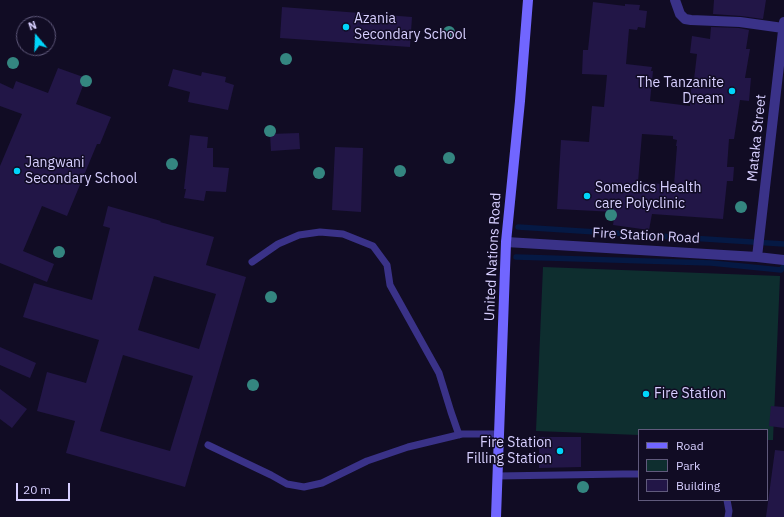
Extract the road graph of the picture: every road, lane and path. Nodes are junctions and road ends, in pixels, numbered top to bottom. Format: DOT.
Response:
graph roads {
  1 [pos="528,0"];
  2 [pos="675,0"];
  3 [pos="784,25"];
  4 [pos="506,242"];
  5 [pos="757,257"];
  6 [pos="784,260"];
  7 [pos="252,262"];
  8 [pos="499,434"];
  9 [pos="459,435"];
  10 [pos="208,445"];
  11 [pos="638,474"];
  12 [pos="497,476"];
  13 [pos="727,501"];
  14 [pos="496,517"];
  15 [pos="728,517"];
  1 -- 4 [label="street, United Nations Road"];
  2 -- 3 [label="street"];
  3 -- 5 [label="street, Mataka Street"];
  4 -- 5 [label="street, Fire Station Road"];
  4 -- 8 [label="street, United Nations Road"];
  5 -- 6 [label="street, Fire Station Road"];
  7 -- 9 [label="lane"];
  8 -- 9 [label="lane"];
  8 -- 12 [label="street, United Nations Road"];
  9 -- 10 [label="lane"];
  11 -- 12 [label="lane"];
  12 -- 14 [label="street, United Nations Road"];
  13 -- 15 [label="lane"];
}
